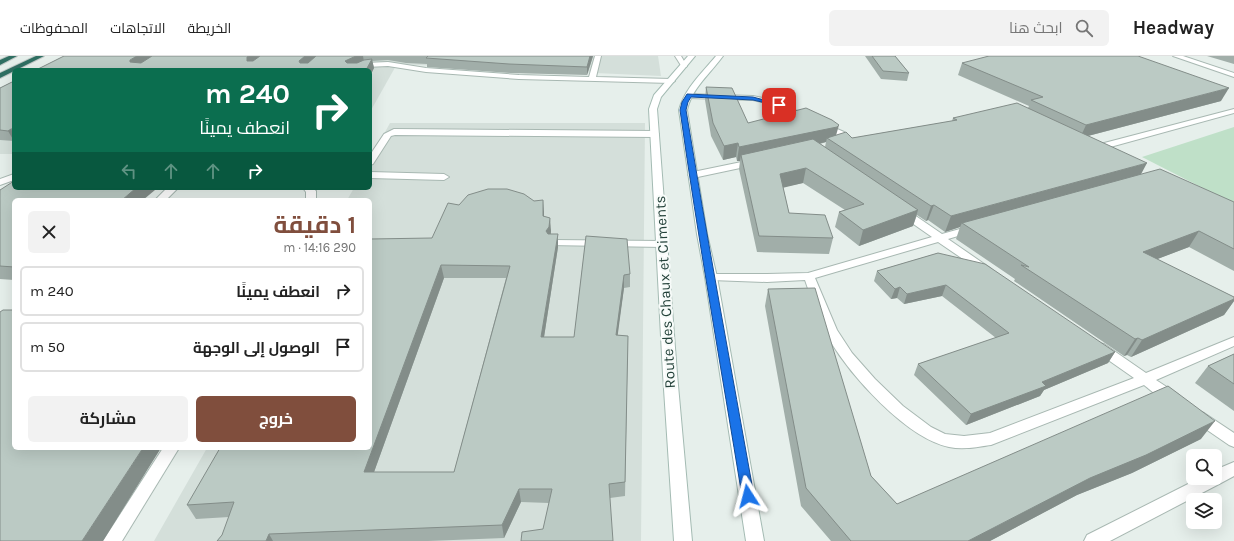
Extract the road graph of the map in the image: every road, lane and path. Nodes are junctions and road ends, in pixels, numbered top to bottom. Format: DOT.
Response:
graph roads {
  1 [pos="14,56"];
  2 [pos="41,56"];
  3 [pos="598,56"];
  4 [pos="692,56"];
  5 [pos="720,56"];
  6 [pos="1176,56"];
  7 [pos="681,61"];
  8 [pos="0,63"];
  9 [pos="16,68"];
  10 [pos="358,68"];
  11 [pos="12,70"];
  12 [pos="1234,75"];
  13 [pos="0,76"];
  14 [pos="592,79"];
  15 [pos="671,81"];
  16 [pos="689,96"];
  17 [pos="1234,111"];
  18 [pos="655,134"];
  19 [pos="825,147"];
  20 [pos="1105,156"];
  21 [pos="372,159"];
  22 [pos="768,159"];
  23 [pos="372,175"];
  24 [pos="693,175"];
  25 [pos="444,177"];
  26 [pos="12,178"];
  27 [pos="0,182"];
  28 [pos="171,190"];
  29 [pos="162,198"];
  30 [pos="895,207"];
  31 [pos="986,225"];
  32 [pos="940,238"];
  33 [pos="552,243"];
  34 [pos="662,244"];
  35 [pos="809,276"];
  36 [pos="711,277"];
  37 [pos="998,277"];
  38 [pos="1088,339"];
  39 [pos="1234,340"];
  40 [pos="1145,379"];
  41 [pos="1234,441"];
  42 [pos="170,450"];
  43 [pos="1234,468"];
  44 [pos="1222,474"];
  45 [pos="1201,485"];
  46 [pos="112,541"];
  47 [pos="683,541"];
  48 [pos="755,541"];
  49 [pos="1093,541"];
  1 -- 8 [label="highway"];
  2 -- 9 [label="highway"];
  3 -- 14 [label="street"];
  4 -- 7 [label="street, Route des Chaux et Ciments"];
  5 -- 16 [label="street"];
  6 -- 12 [label="street"];
  7 -- 15 [label="street, Route des Chaux et Ciments"];
  10 -- 14 [label="street"];
  11 -- 13 [label="highway"];
  14 -- 15 [label="street"];
  15 -- 18 [label="street, Route des Chaux et Ciments"];
  16 -- 19 [label="street"];
  16 -- 24 [label="street"];
  17 -- 20 [label="street"];
  18 -- 21 [label="street"];
  18 -- 34 [label="street, Route des Chaux et Ciments"];
  22 -- 24 [label="street"];
  23 -- 25 [label="street"];
  24 -- 36 [label="street"];
  26 -- 27 [label="street"];
  28 -- 29 [label="street"];
  30 -- 32 [label="street"];
  31 -- 32 [label="street"];
  32 -- 35 [label="street"];
  32 -- 37 [label="street"];
  33 -- 34 [label="street"];
  34 -- 47 [label="street, Route des Chaux et Ciments"];
  35 -- 36 [label="street"];
  35 -- 40 [label="street"];
  36 -- 48 [label="street"];
  38 -- 40 [label="street"];
  39 -- 40 [label="street"];
  40 -- 41 [label="street"];
  42 -- 46 [label="street"];
  43 -- 44 [label="street"];
  45 -- 49 [label="street"];
}
